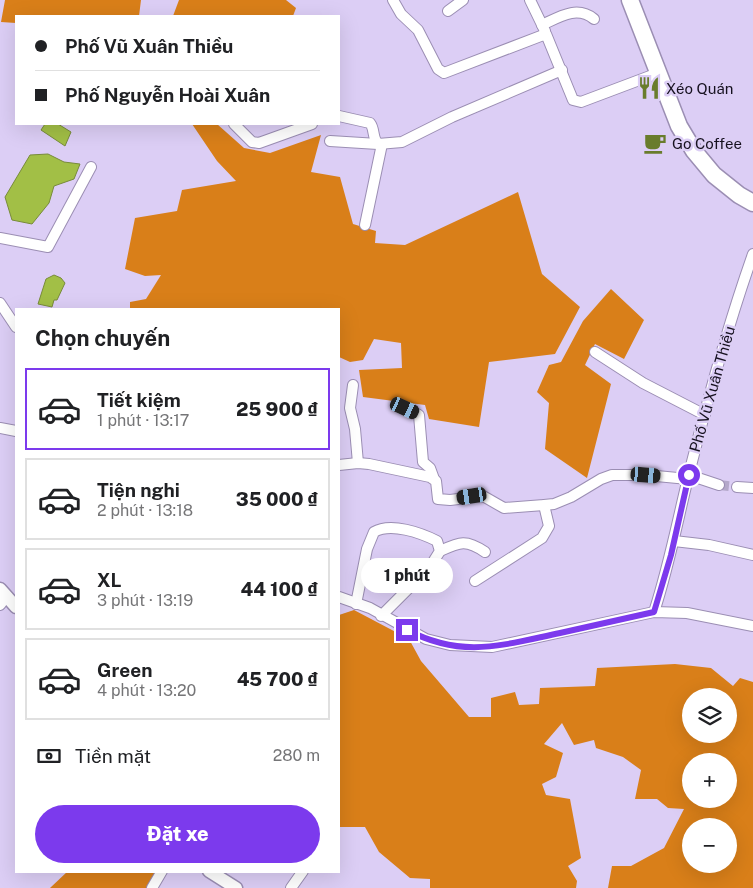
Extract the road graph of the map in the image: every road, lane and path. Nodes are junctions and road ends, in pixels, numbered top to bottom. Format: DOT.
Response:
graph roads {
  1 [pos="393,0"];
  2 [pos="463,0"];
  3 [pos="530,0"];
  4 [pos="630,0"];
  5 [pos="448,11"];
  6 [pos="594,19"];
  7 [pos="544,29"];
  8 [pos="562,70"];
  9 [pos="658,72"];
  10 [pos="340,116"];
  11 [pos="235,125"];
  12 [pos="309,125"];
  13 [pos="330,141"];
  14 [pos="378,144"];
  15 [pos="91,168"];
  16 [pos="753,203"];
  17 [pos="366,220"];
  18 [pos="0,238"];
  19 [pos="753,254"];
  20 [pos="0,303"];
  21 [pos="15,326"];
  22 [pos="596,352"];
  23 [pos="353,385"];
  24 [pos="405,408"];
  25 [pos="705,415"];
  26 [pos="0,428"];
  27 [pos="15,431"];
  28 [pos="358,463"];
  29 [pos="340,465"];
  30 [pos="689,477"];
  31 [pos="434,479"];
  32 [pos="719,485"];
  33 [pos="737,487"];
  34 [pos="753,488"];
  35 [pos="544,505"];
  36 [pos="674,540"];
  37 [pos="440,551"];
  38 [pos="485,552"];
  39 [pos="753,555"];
  40 [pos="475,581"];
  41 [pos="2,597"];
  42 [pos="340,597"];
  43 [pos="356,604"];
  44 [pos="15,606"];
  45 [pos="654,612"];
  46 [pos="381,616"];
  47 [pos="753,626"];
  48 [pos="161,873"];
  49 [pos="212,873"];
  50 [pos="302,873"];
  51 [pos="152,888"];
  52 [pos="236,888"];
  53 [pos="291,888"];
  1 -- 7 [label="street"];
  2 -- 5 [label="street"];
  3 -- 7 [label="street"];
  4 -- 9 [label="highway"];
  6 -- 7 [label="street"];
  7 -- 8 [label="street"];
  8 -- 9 [label="street"];
  8 -- 14 [label="street"];
  9 -- 16 [label="highway"];
  10 -- 14 [label="street"];
  11 -- 12 [label="street"];
  13 -- 14 [label="street"];
  14 -- 17 [label="street"];
  15 -- 18 [label="street"];
  19 -- 25 [label="street, Phố Vũ Xuân Thiều"];
  20 -- 21 [label="street"];
  22 -- 25 [label="street"];
  23 -- 28 [label="street"];
  24 -- 31 [label="street"];
  25 -- 30 [label="street, Phố Vũ Xuân Thiều"];
  26 -- 27 [label="street"];
  28 -- 29 [label="street"];
  28 -- 31 [label="street"];
  30 -- 32 [label="street"];
  30 -- 35 [label="street"];
  30 -- 36 [label="street, Phố Vũ Xuân Thiều"];
  31 -- 35 [label="street"];
  33 -- 34 [label="street"];
  35 -- 40 [label="street"];
  36 -- 39 [label="street"];
  36 -- 45 [label="street, Phố Vũ Xuân Thiều"];
  37 -- 38 [label="street"];
  37 -- 43 [label="street"];
  37 -- 46 [label="street"];
  41 -- 44 [label="street"];
  42 -- 43 [label="street"];
  43 -- 46 [label="street"];
  45 -- 46 [label="street"];
  45 -- 47 [label="street"];
  48 -- 51 [label="street"];
  49 -- 52 [label="street"];
  50 -- 53 [label="street"];
}
